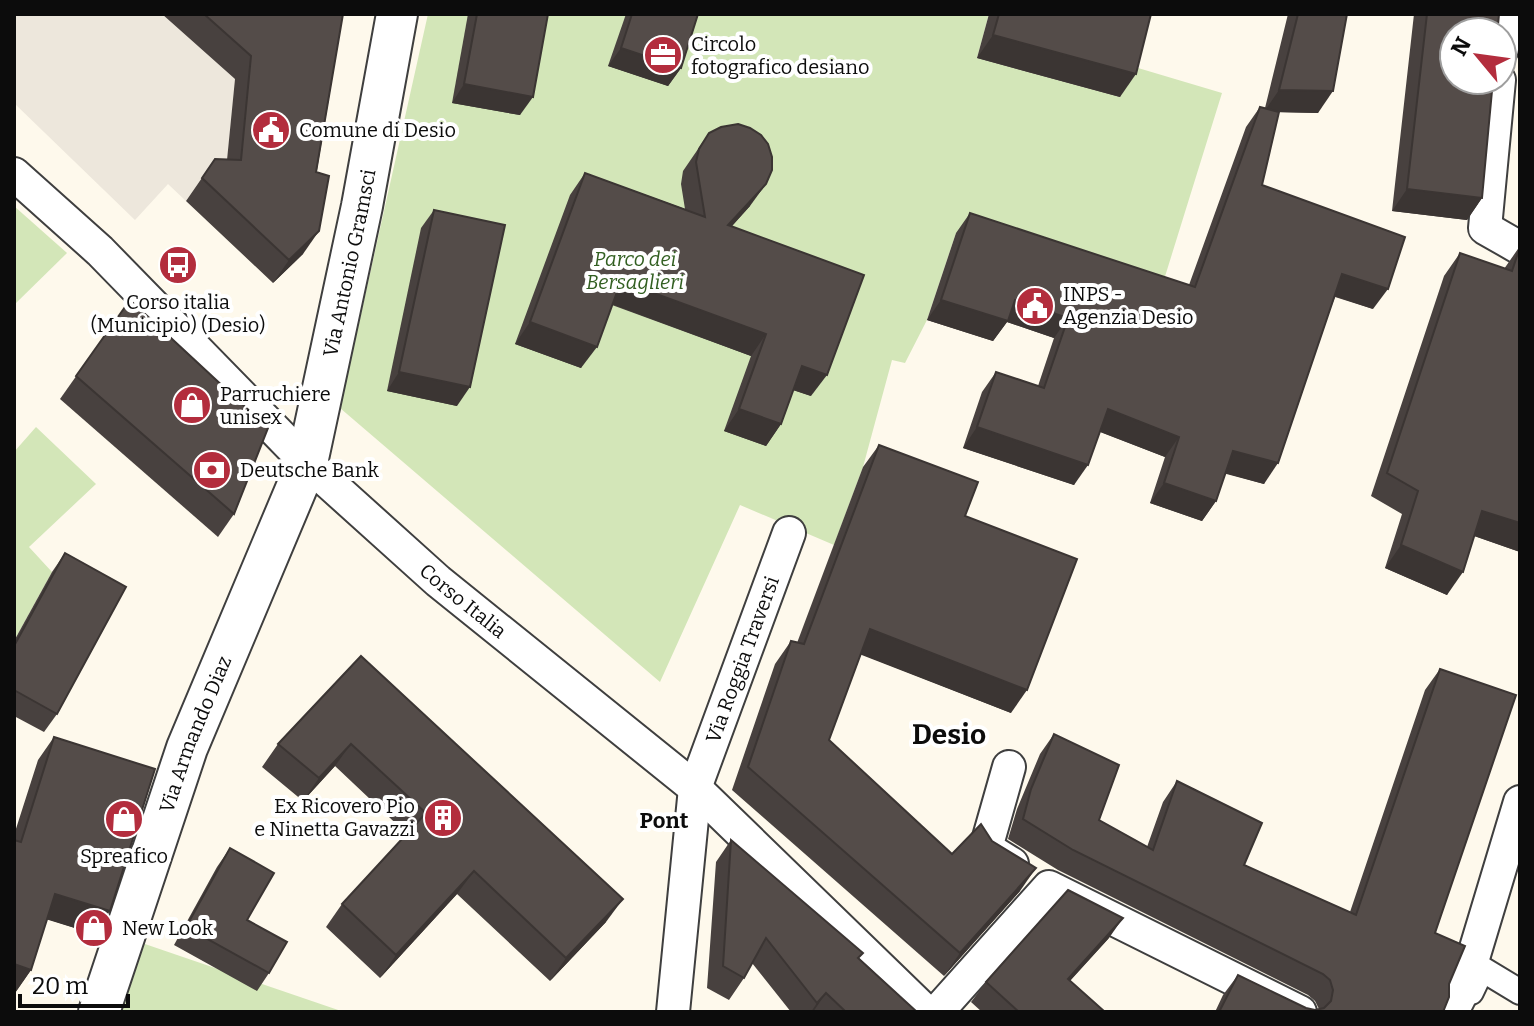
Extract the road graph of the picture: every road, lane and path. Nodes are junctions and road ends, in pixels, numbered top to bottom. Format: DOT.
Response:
graph roads {
  1 [pos="397,14"];
  2 [pos="1497,96"];
  3 [pos="14,174"];
  4 [pos="1520,248"];
  5 [pos="307,463"];
  6 [pos="789,533"];
  7 [pos="1009,767"];
  8 [pos="695,788"];
  9 [pos="1520,802"];
  10 [pos="1049,887"];
  11 [pos="1520,992"];
  12 [pos="99,1012"];
  13 [pos="673,1012"];
  14 [pos="926,1012"];
  15 [pos="937,1012"];
  16 [pos="1300,1012"];
  17 [pos="1452,1012"];
  18 [pos="1461,1012"];
  1 -- 5 [label="street, Via Antonio Gramsci"];
  2 -- 4 [label="street"];
  3 -- 5 [label="street, Corso Italia"];
  5 -- 8 [label="street, Corso Italia"];
  5 -- 12 [label="street, Via Armando Diaz"];
  6 -- 8 [label="street, Via Roggia Traversi"];
  7 -- 10 [label="street"];
  8 -- 13 [label="street, Via Roggia Traversi"];
  8 -- 14 [label="street, Corso Italia"];
  9 -- 17 [label="street"];
  10 -- 15 [label="street"];
  10 -- 16 [label="street"];
  11 -- 18 [label="street"];
}
